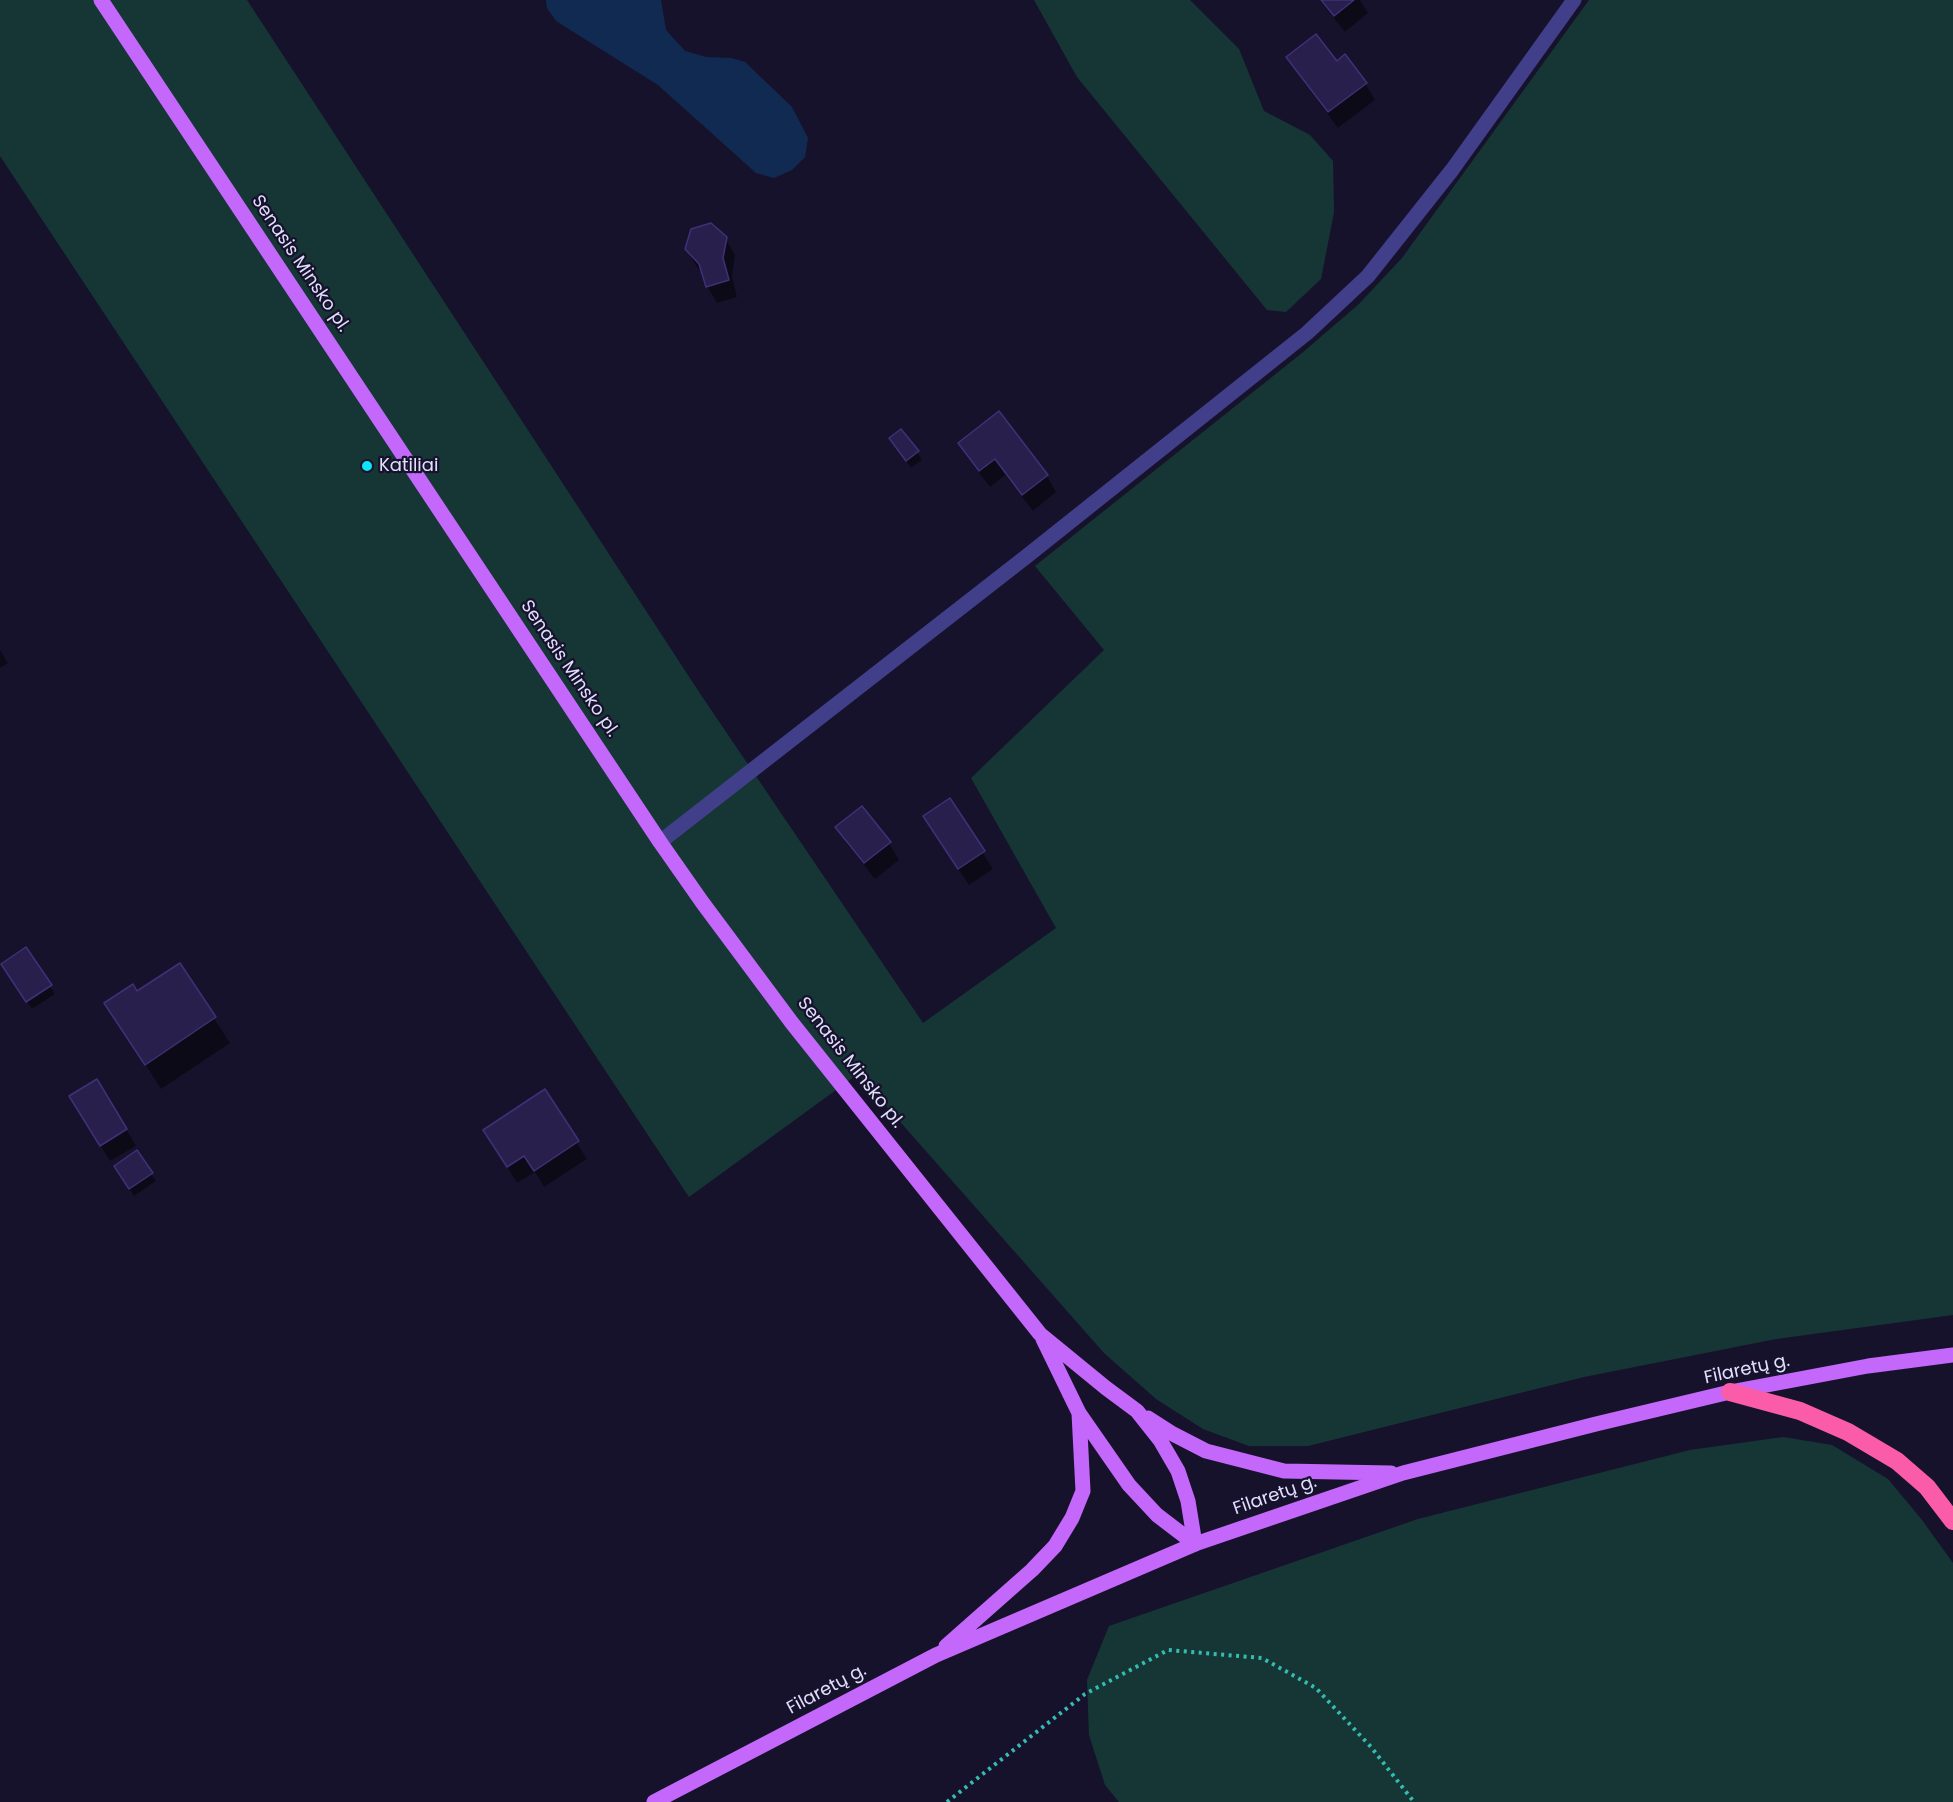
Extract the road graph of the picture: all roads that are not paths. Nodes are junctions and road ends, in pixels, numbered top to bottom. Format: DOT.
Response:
graph roads {
  1 [pos="101,0"];
  2 [pos="1574,0"];
  3 [pos="660,842"];
  4 [pos="1040,1334"];
  5 [pos="1953,1355"];
  6 [pos="1730,1392"];
  7 [pos="1137,1411"];
  8 [pos="1079,1413"];
  9 [pos="1403,1473"];
  10 [pos="1953,1521"];
  11 [pos="1195,1544"];
  12 [pos="936,1655"];
  13 [pos="654,1802"];
  1 -- 3 [label="main road, Senasis Minsko pl."];
  2 -- 3 [label="street"];
  3 -- 4 [label="main road, Senasis Minsko pl."];
  4 -- 7 [label="main road, Senasis Minsko pl."];
  4 -- 8 [label="main road, Senasis Minsko pl."];
  5 -- 6 [label="main road, Filaretų g."];
  6 -- 9 [label="main road, Filaretų g."];
  6 -- 10 [label="highway"];
  7 -- 9 [label="main road"];
  7 -- 11 [label="main road, Senasis Minsko pl."];
  8 -- 11 [label="main road, Senasis Minsko pl."];
  8 -- 12 [label="main road"];
  9 -- 11 [label="main road, Filaretų g."];
  11 -- 12 [label="main road, Filaretų g."];
  12 -- 13 [label="main road, Filaretų g."];
}
